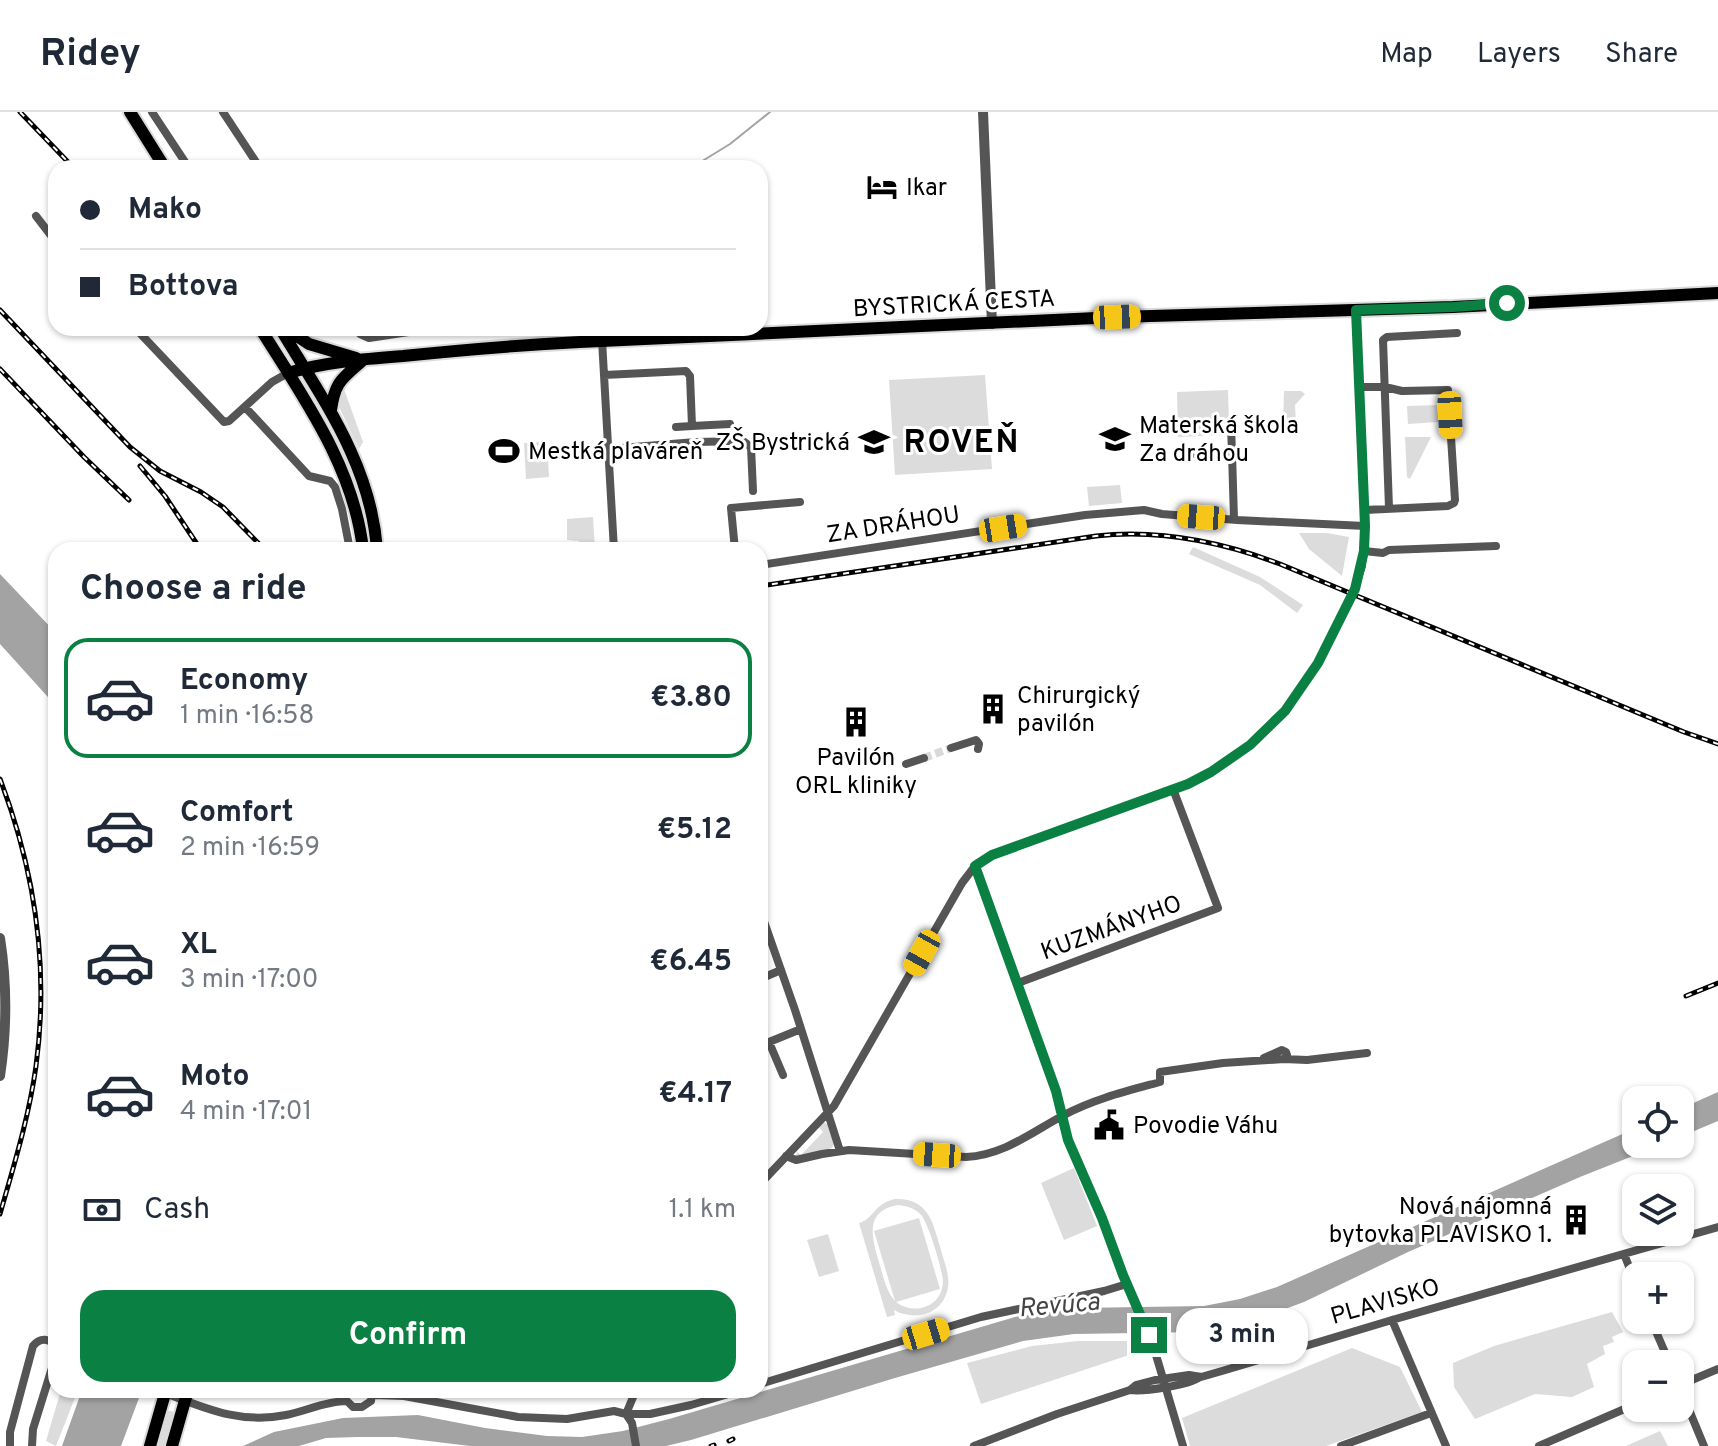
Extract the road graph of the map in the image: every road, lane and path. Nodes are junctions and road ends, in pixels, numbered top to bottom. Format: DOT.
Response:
graph roads {
  1 [pos="130,112"];
  2 [pos="152,112"];
  3 [pos="223,112"];
  4 [pos="983,112"];
  5 [pos="160,160"];
  6 [pos="184,160"];
  7 [pos="255,160"];
  8 [pos="36,216"];
  9 [pos="48,232"];
  10 [pos="1718,293"];
  11 [pos="1356,310"];
  12 [pos="992,324"];
  13 [pos="768,330"];
  14 [pos="1457,333"];
  15 [pos="142,336"];
  16 [pos="265,336"];
  17 [pos="287,336"];
  18 [pos="297,336"];
  19 [pos="638,336"];
  20 [pos="602,340"];
  21 [pos="363,360"];
  22 [pos="305,368"];
  23 [pos="288,373"];
  24 [pos="604,375"];
  25 [pos="1360,387"];
  26 [pos="1385,387"];
  27 [pos="245,407"];
  28 [pos="331,410"];
  29 [pos="730,424"];
  30 [pos="692,426"];
  31 [pos="1231,426"];
  32 [pos="676,427"];
  33 [pos="609,449"];
  34 [pos="1232,453"];
  35 [pos="1181,454"];
  36 [pos="753,489"];
  37 [pos="800,502"];
  38 [pos="1389,508"];
  39 [pos="1365,510"];
  40 [pos="1234,519"];
  41 [pos="1365,526"];
  42 [pos="349,542"];
  43 [pos="361,542"];
  44 [pos="376,542"];
  45 [pos="614,542"];
  46 [pos="734,542"];
  47 [pos="1496,546"];
  48 [pos="1364,551"];
  49 [pos="768,564"];
  50 [pos="951,748"];
  51 [pos="978,749"];
  52 [pos="924,758"];
  53 [pos="906,764"];
  54 [pos="1173,789"];
  55 [pos="975,866"];
  56 [pos="0,938"];
  57 [pos="768,945"];
  58 [pos="781,970"];
  59 [pos="768,976"];
  60 [pos="1018,983"];
  61 [pos="801,1029"];
  62 [pos="1367,1053"];
  63 [pos="783,1075"];
  64 [pos="0,1076"];
  65 [pos="828,1112"];
  66 [pos="1062,1116"];
  67 [pos="840,1151"];
  68 [pos="786,1156"];
  69 [pos="768,1175"];
  70 [pos="1718,1227"];
  71 [pos="1624,1254"];
  72 [pos="1627,1262"];
  73 [pos="1127,1284"];
  74 [pos="1392,1320"];
  75 [pos="48,1340"];
  76 [pos="1718,1369"];
  77 [pos="1694,1380"];
  78 [pos="48,1381"];
  79 [pos="768,1382"];
  80 [pos="1166,1382"];
  81 [pos="163,1398"];
  82 [pos="185,1398"];
  83 [pos="190,1398"];
  84 [pos="346,1398"];
  85 [pos="370,1398"];
  86 [pos="415,1398"];
  87 [pos="633,1398"];
  88 [pos="715,1398"];
  89 [pos="347,1401"];
  90 [pos="1622,1410"];
  91 [pos="1431,1413"];
  92 [pos="626,1414"];
  93 [pos="1694,1421"];
  94 [pos="10,1446"];
  95 [pos="32,1446"];
  96 [pos="150,1446"];
  97 [pos="172,1446"];
  98 [pos="636,1446"];
  99 [pos="974,1446"];
  100 [pos="1183,1446"];
  101 [pos="1341,1446"];
  102 [pos="1446,1446"];
  103 [pos="1539,1446"];
  104 [pos="1704,1446"];
  1 -- 5 [label="main road"];
  2 -- 6 [label="street"];
  3 -- 7 [label="street"];
  4 -- 12 [label="street"];
  8 -- 9 [label="street"];
  10 -- 11 [label="main road, BYSTRICKÁ CESTA"];
  11 -- 12 [label="main road, BYSTRICKÁ CESTA"];
  11 -- 25 [label="street"];
  12 -- 13 [label="main road, BYSTRICKÁ CESTA"];
  14 -- 26 [label="street"];
  15 -- 27 [label="street"];
  16 -- 23 [label="main road"];
  17 -- 22 [label="main road"];
  18 -- 21 [label="main road"];
  19 -- 20 [label="main road, BYSTRICKÁ CESTA"];
  20 -- 21 [label="main road, BYSTRICKÁ CESTA"];
  20 -- 24 [label="street"];
  21 -- 22 [label="main road, BYSTRICKÁ CESTA"];
  21 -- 28 [label="main road"];
  22 -- 23 [label="main road, BYSTRICKÁ CESTA"];
  22 -- 28 [label="main road"];
  23 -- 27 [label="street"];
  23 -- 43 [label="main road"];
  24 -- 30 [label="street"];
  24 -- 33 [label="street"];
  25 -- 26 [label="street"];
  25 -- 39 [label="street"];
  26 -- 38 [label="street"];
  26 -- 38 [label="street"];
  27 -- 42 [label="street"];
  28 -- 44 [label="main road"];
  29 -- 30 [label="street"];
  30 -- 32 [label="street"];
  31 -- 34 [label="street"];
  33 -- 36 [label="street"];
  33 -- 45 [label="street"];
  34 -- 35 [label="street"];
  34 -- 40 [label="street"];
  37 -- 46 [label="street, ZA DRÁHOU"];
  38 -- 39 [label="street"];
  39 -- 41 [label="street"];
  40 -- 41 [label="street, ZA DRÁHOU"];
  40 -- 49 [label="street, ZA DRÁHOU"];
  41 -- 48 [label="street"];
  47 -- 48 [label="street"];
  48 -- 54 [label="street"];
  50 -- 51 [label="street"];
  52 -- 53 [label="street"];
  54 -- 55 [label="street"];
  54 -- 60 [label="street, KUZMÁNYHO"];
  55 -- 60 [label="street"];
  55 -- 65 [label="street"];
  56 -- 64 [label="street"];
  57 -- 58 [label="street"];
  58 -- 59 [label="street"];
  58 -- 61 [label="street"];
  60 -- 66 [label="street"];
  61 -- 63 [label="street"];
  61 -- 65 [label="street"];
  62 -- 66 [label="street"];
  65 -- 67 [label="street"];
  65 -- 68 [label="street"];
  66 -- 67 [label="street"];
  66 -- 73 [label="street"];
  67 -- 68 [label="street"];
  68 -- 69 [label="street"];
  70 -- 71 [label="street, PLAVISKO"];
  71 -- 72 [label="street"];
  71 -- 74 [label="street, PLAVISKO"];
  73 -- 79 [label="street"];
  73 -- 80 [label="street"];
  74 -- 80 [label="street, PLAVISKO"];
  74 -- 91 [label="street"];
  75 -- 94 [label="street"];
  76 -- 77 [label="street"];
  78 -- 95 [label="street"];
  80 -- 99 [label="street, PLAVISKO"];
  80 -- 100 [label="street"];
  81 -- 96 [label="main road"];
  82 -- 97 [label="main road"];
  83 -- 89 [label="street"];
  84 -- 89 [label="street"];
  85 -- 89 [label="street"];
  86 -- 92 [label="street"];
  87 -- 92 [label="street"];
  88 -- 92 [label="street"];
  90 -- 103 [label="street"];
  91 -- 101 [label="street"];
  91 -- 102 [label="street"];
  92 -- 98 [label="street"];
  93 -- 104 [label="street"];
}
